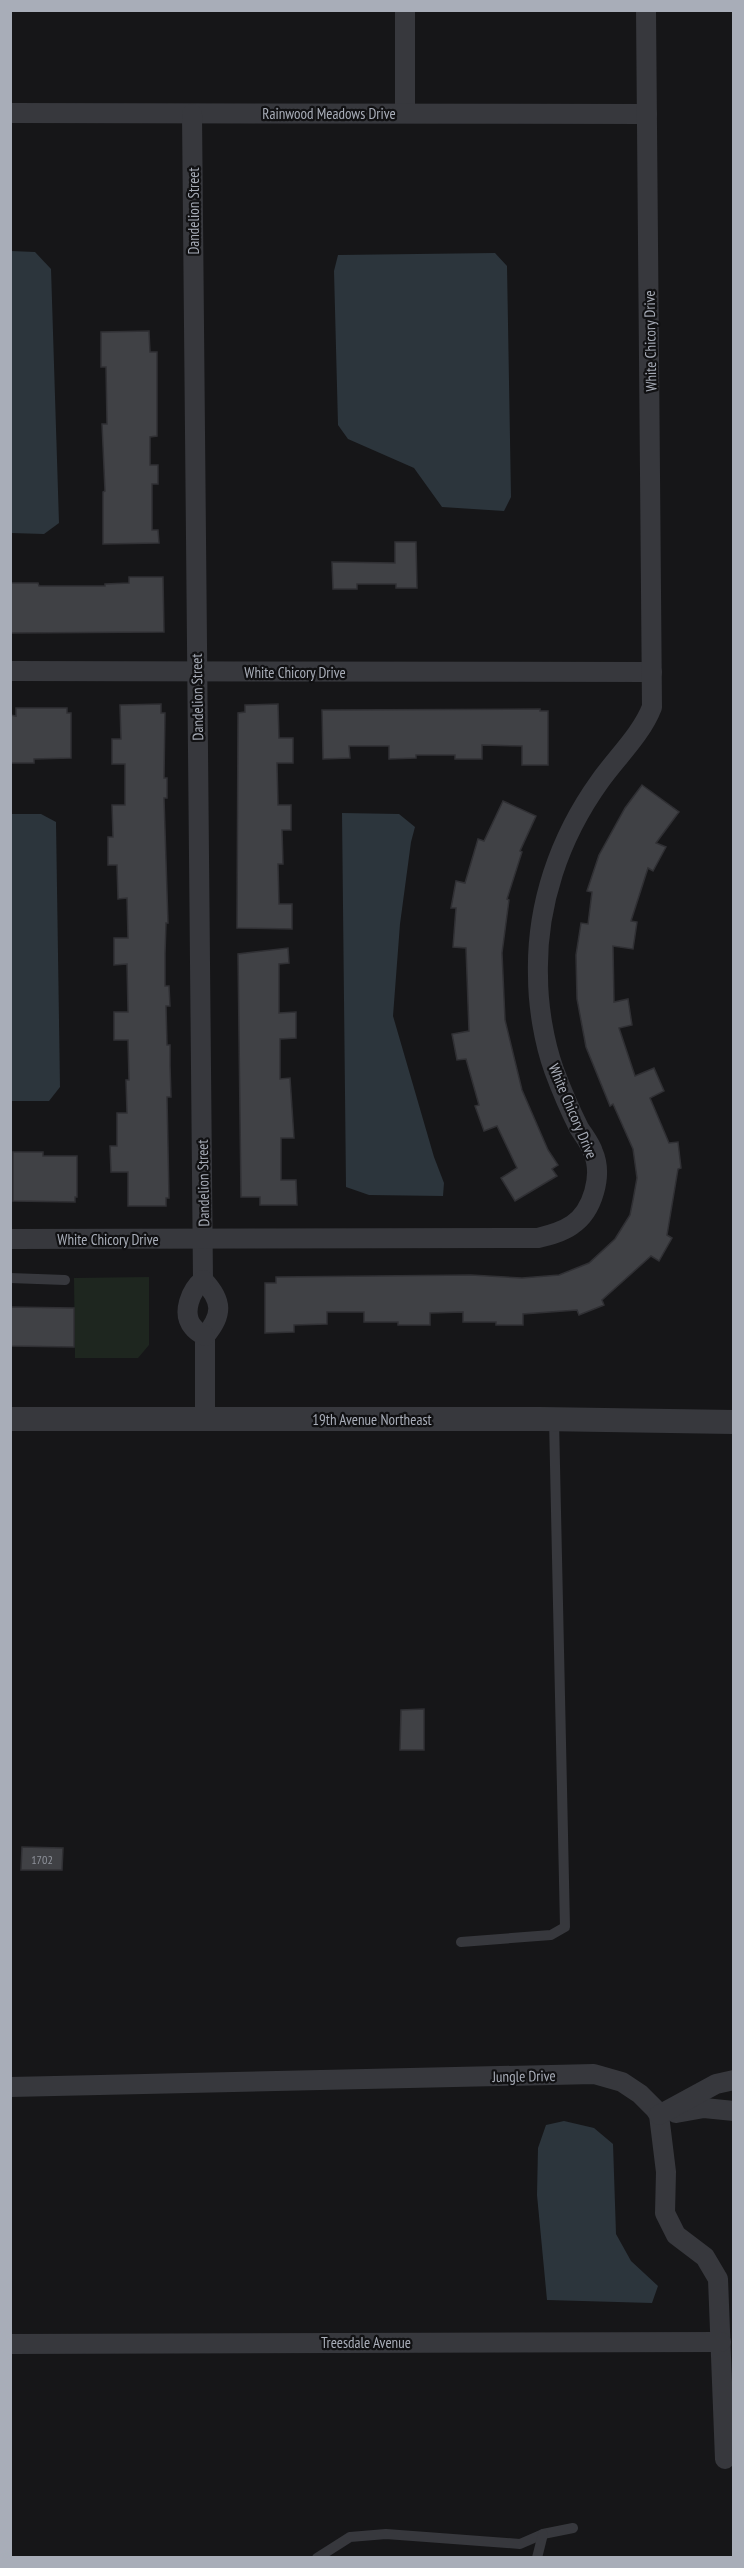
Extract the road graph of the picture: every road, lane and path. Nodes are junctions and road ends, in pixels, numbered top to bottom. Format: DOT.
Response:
graph roads {
  1 [pos="405,10"];
  2 [pos="646,10"];
  3 [pos="10,113"];
  4 [pos="405,113"];
  5 [pos="192,114"];
  6 [pos="647,114"];
  7 [pos="10,672"];
  8 [pos="197,672"];
  9 [pos="652,672"];
  10 [pos="10,1239"];
  11 [pos="203,1239"];
  12 [pos="10,1278"];
  13 [pos="65,1280"];
  14 [pos="204,1280"];
  15 [pos="205,1336"];
  16 [pos="10,1419"];
  17 [pos="205,1419"];
  18 [pos="554,1419"];
  19 [pos="734,1422"];
  20 [pos="461,1942"];
  21 [pos="734,2080"];
  22 [pos="10,2087"];
  23 [pos="734,2111"];
  24 [pos="659,2115"];
  25 [pos="721,2342"];
  26 [pos="10,2344"];
  27 [pos="725,2459"];
  28 [pos="573,2528"];
  29 [pos="543,2534"];
  30 [pos="317,2558"];
  31 [pos="537,2558"];
  1 -- 4 [label="street"];
  2 -- 6 [label="street, White Chicory Drive"];
  3 -- 5 [label="street, Rainwood Meadows Drive"];
  4 -- 5 [label="street, Rainwood Meadows Drive"];
  4 -- 6 [label="street, Rainwood Meadows Drive"];
  5 -- 8 [label="street, Dandelion Street"];
  6 -- 9 [label="street, White Chicory Drive"];
  7 -- 8 [label="street, White Chicory Drive"];
  8 -- 9 [label="street, White Chicory Drive"];
  8 -- 11 [label="street, Dandelion Street"];
  9 -- 11 [label="street, White Chicory Drive"];
  10 -- 11 [label="street, White Chicory Drive"];
  11 -- 14 [label="street, Dandelion Street"];
  12 -- 13 [label="lane"];
  14 -- 15 [label="street, Dandelion Street"];
  14 -- 15 [label="street"];
  15 -- 17 [label="street, Dandelion Street"];
  16 -- 17 [label="street, 19th Avenue Northeast"];
  17 -- 18 [label="street, 19th Avenue Northeast"];
  18 -- 19 [label="street, 19th Avenue Northeast"];
  18 -- 20 [label="lane"];
  21 -- 24 [label="street"];
  22 -- 24 [label="street, Jungle Drive"];
  23 -- 24 [label="street"];
  24 -- 25 [label="street"];
  25 -- 26 [label="street, Treesdale Avenue"];
  25 -- 27 [label="street"];
  28 -- 29 [label="lane"];
  29 -- 30 [label="lane"];
  29 -- 31 [label="lane"];
}
